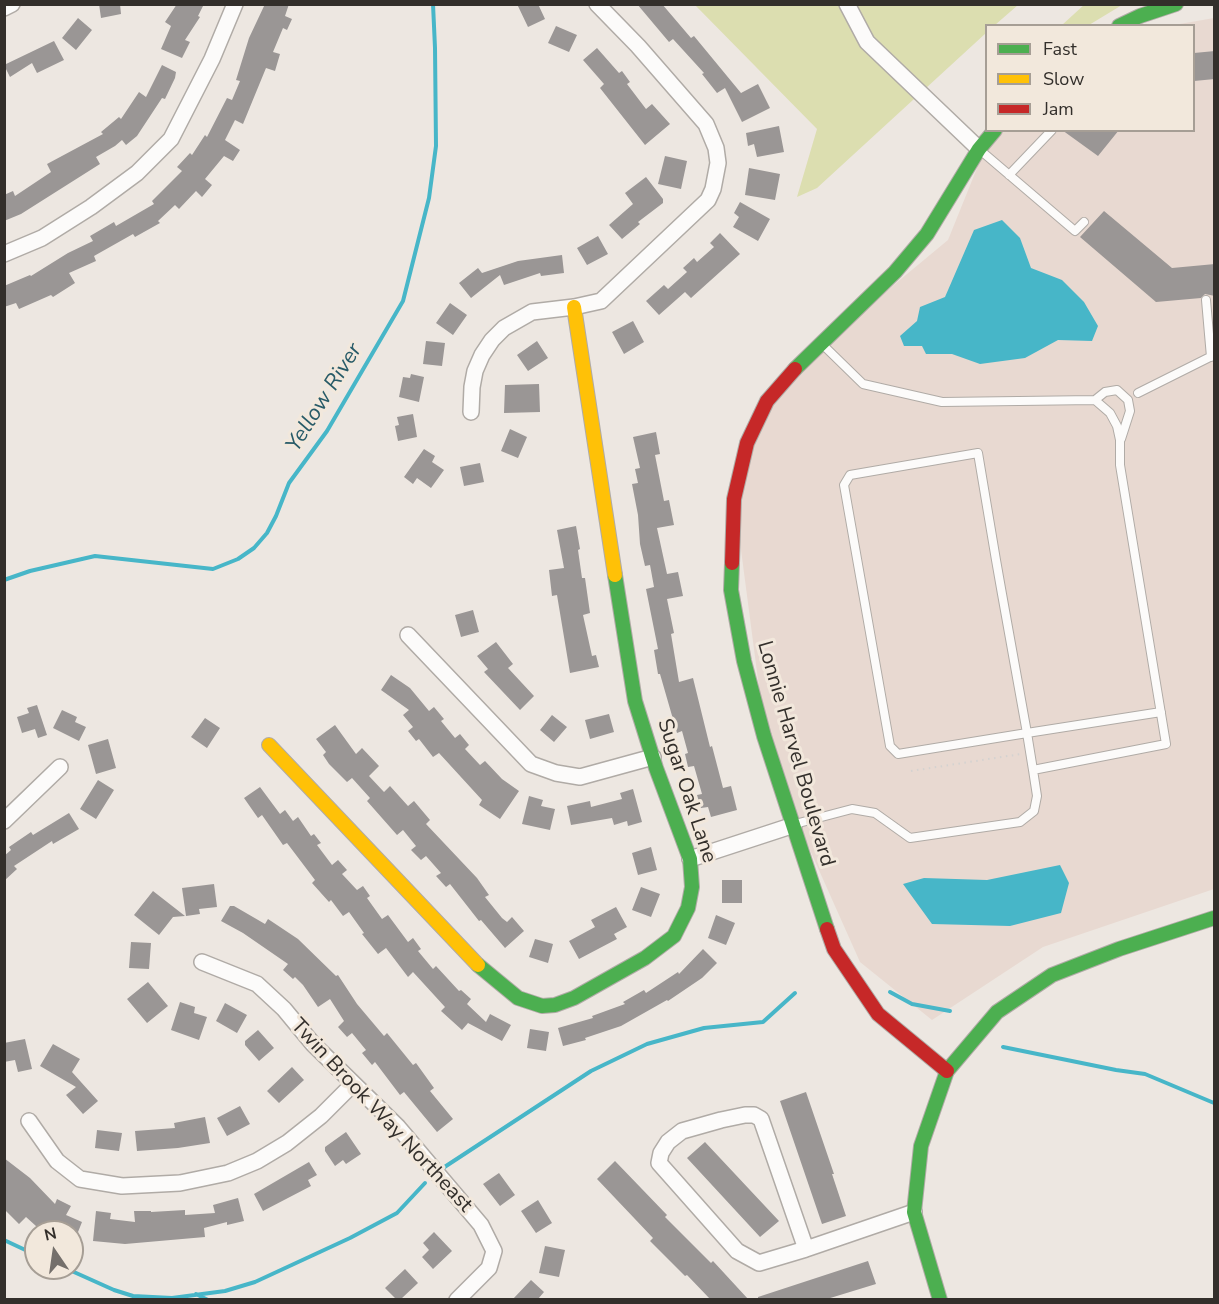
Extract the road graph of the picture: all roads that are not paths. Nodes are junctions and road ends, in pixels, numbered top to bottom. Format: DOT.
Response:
graph roads {
  1 [pos="12,4"];
  2 [pos="235,4"];
  3 [pos="597,4"];
  4 [pos="847,4"];
  5 [pos="1176,4"];
  6 [pos="4,8"];
  7 [pos="1123,24"];
  8 [pos="993,132"];
  9 [pos="1050,132"];
  10 [pos="979,149"];
  11 [pos="1009,175"];
  12 [pos="1084,222"];
  13 [pos="4,254"];
  14 [pos="1206,300"];
  15 [pos="574,308"];
  16 [pos="1211,309"];
  17 [pos="821,343"];
  18 [pos="1213,356"];
  19 [pos="1138,393"];
  20 [pos="1095,400"];
  21 [pos="471,412"];
  22 [pos="1120,440"];
  23 [pos="408,635"];
  24 [pos="1161,712"];
  25 [pos="1026,733"];
  26 [pos="269,745"];
  27 [pos="653,757"];
  28 [pos="60,767"];
  29 [pos="1033,770"];
  30 [pos="4,821"];
  31 [pos="794,825"];
  32 [pos="690,859"];
  33 [pos="1215,918"];
  34 [pos="202,962"];
  35 [pos="947,1071"];
  36 [pos="353,1084"];
  37 [pos="29,1121"];
  38 [pos="915,1212"];
  39 [pos="806,1249"];
  40 [pos="457,1299"];
  41 [pos="940,1299"];
  1 -- 6 [label="street"];
  2 -- 13 [label="street"];
  3 -- 15 [label="street"];
  4 -- 10 [label="street"];
  5 -- 7 [label="street"];
  8 -- 10 [label="street, Lonnie Harvel Boulevard"];
  9 -- 11 [label="lane"];
  10 -- 11 [label="lane"];
  10 -- 17 [label="street, Lonnie Harvel Boulevard"];
  11 -- 12 [label="lane"];
  14 -- 16 [label="lane"];
  15 -- 21 [label="street"];
  15 -- 27 [label="street, Sugar Oak Lane"];
  16 -- 18 [label="lane"];
  17 -- 20 [label="lane"];
  17 -- 31 [label="street, Lonnie Harvel Boulevard"];
  18 -- 19 [label="lane"];
  20 -- 22 [label="lane"];
  20 -- 22 [label="lane"];
  22 -- 24 [label="lane"];
  23 -- 27 [label="street"];
  24 -- 25 [label="lane"];
  24 -- 29 [label="lane"];
  25 -- 25 [label="lane"];
  25 -- 29 [label="lane"];
  26 -- 32 [label="street, Sugar Oak Lane"];
  27 -- 32 [label="street, Sugar Oak Lane"];
  28 -- 30 [label="street"];
  29 -- 31 [label="lane"];
  31 -- 32 [label="street"];
  31 -- 35 [label="street, Lonnie Harvel Boulevard"];
  33 -- 35 [label="street"];
  34 -- 36 [label="street, Twin Brook Way Northeast"];
  35 -- 38 [label="street"];
  36 -- 37 [label="street"];
  36 -- 40 [label="street, Twin Brook Way Northeast"];
  38 -- 39 [label="street"];
  38 -- 41 [label="street"];
  39 -- 39 [label="street"];
}
